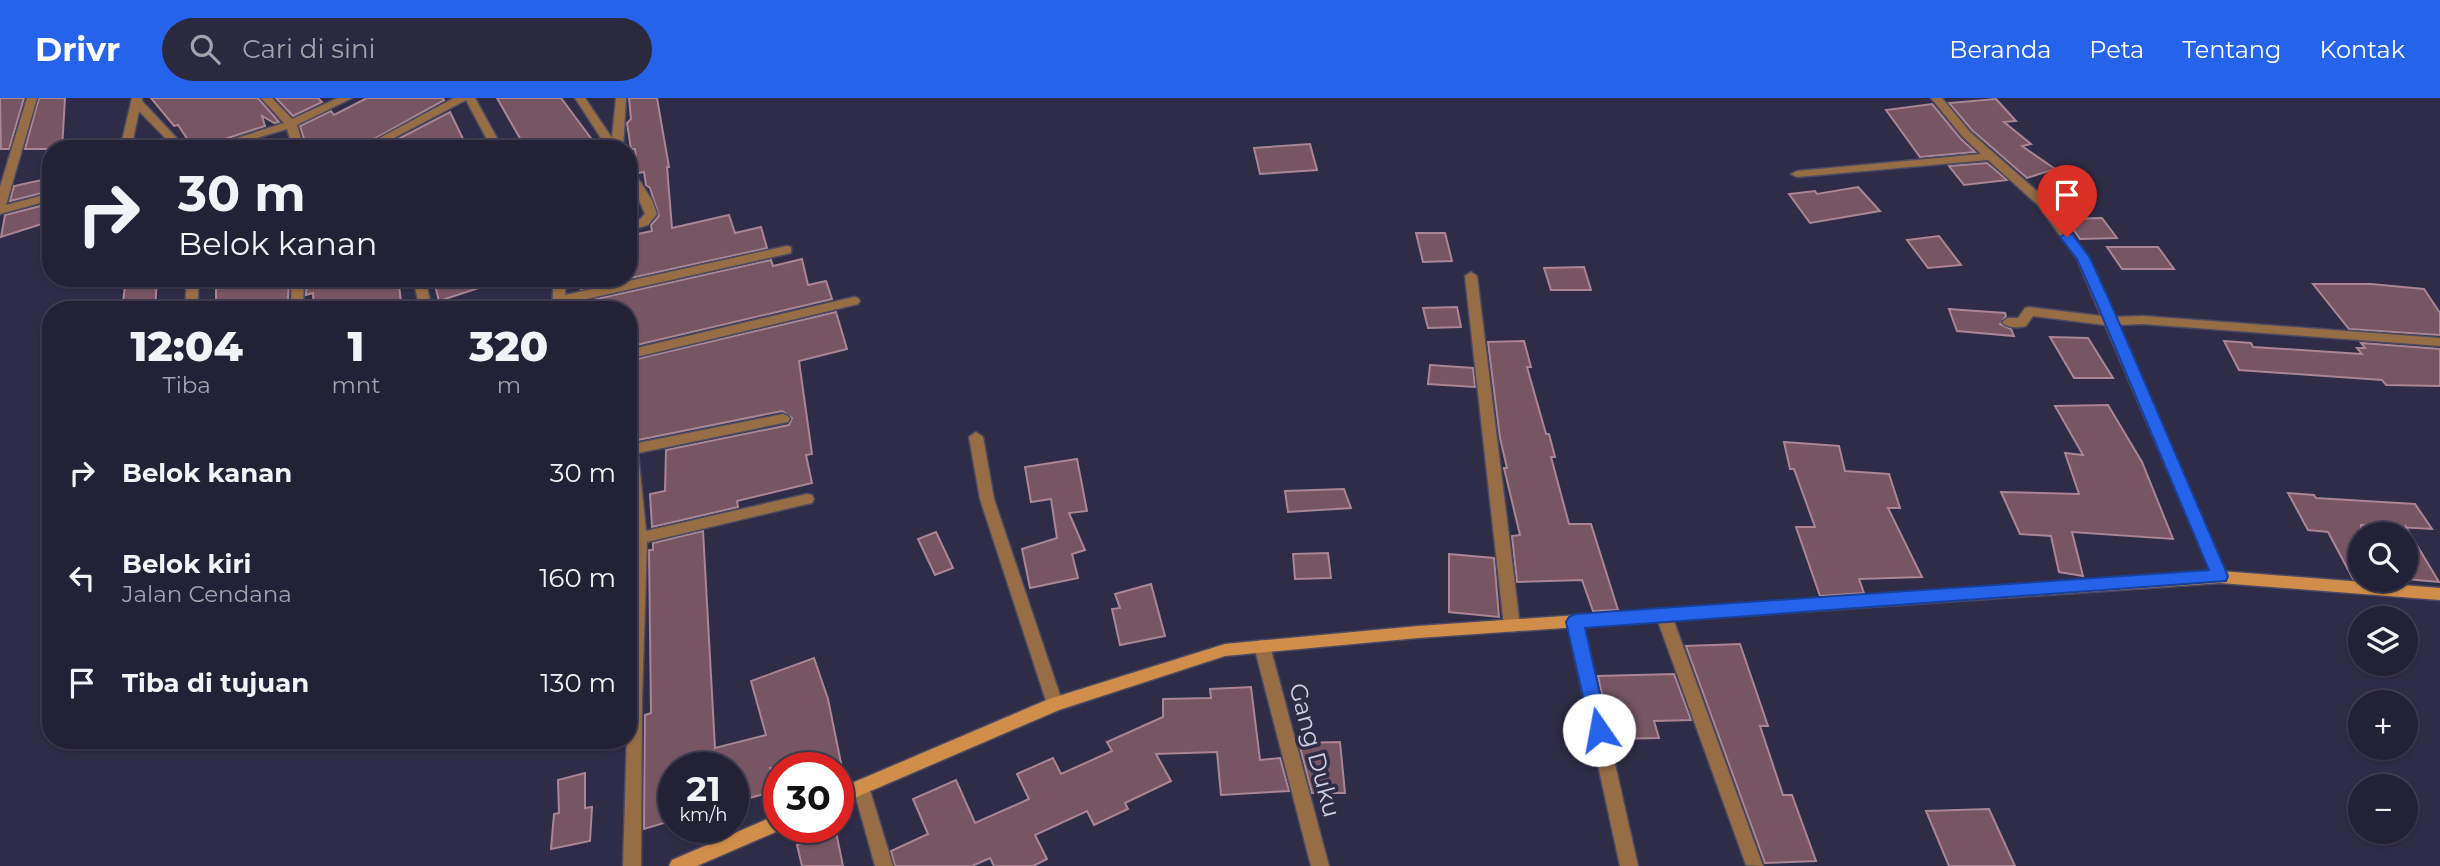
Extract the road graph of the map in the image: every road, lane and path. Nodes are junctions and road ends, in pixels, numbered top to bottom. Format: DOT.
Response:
graph roads {
  1 [pos="32,98"];
  2 [pos="266,98"];
  3 [pos="347,98"];
  4 [pos="462,98"];
  5 [pos="470,98"];
  6 [pos="580,98"];
  7 [pos="621,98"];
  8 [pos="1936,98"];
  9 [pos="136,100"];
  10 [pos="291,124"];
  11 [pos="127,140"];
  12 [pos="174,140"];
  13 [pos="237,140"];
  14 [pos="296,140"];
  15 [pos="392,140"];
  16 [pos="493,140"];
  17 [pos="610,140"];
  18 [pos="617,140"];
  19 [pos="1990,156"];
  20 [pos="1797,174"];
  21 [pos="637,186"];
  22 [pos="42,197"];
  23 [pos="0,208"];
  24 [pos="637,224"];
  25 [pos="787,250"];
  26 [pos="1471,276"];
  27 [pos="637,286"];
  28 [pos="633,287"];
  29 [pos="854,300"];
  30 [pos="575,301"];
  31 [pos="2111,321"];
  32 [pos="2008,322"];
  33 [pos="2440,342"];
  34 [pos="637,353"];
  35 [pos="783,419"];
  36 [pos="976,437"];
  37 [pos="637,448"];
  38 [pos="807,499"];
  39 [pos="637,511"];
  40 [pos="640,537"];
  41 [pos="2220,576"];
  42 [pos="2440,594"];
  43 [pos="1664,616"];
  44 [pos="637,617"];
  45 [pos="1575,622"];
  46 [pos="1512,626"];
  47 [pos="1262,646"];
  48 [pos="1055,704"];
  49 [pos="633,749"];
  50 [pos="861,787"];
  51 [pos="854,790"];
  52 [pos="763,829"];
  53 [pos="1755,865"];
  54 [pos="632,866"];
  55 [pos="678,866"];
  56 [pos="884,866"];
  57 [pos="1320,866"];
  58 [pos="1629,866"];
  1 -- 23 [label="street"];
  2 -- 10 [label="street"];
  3 -- 10 [label="street"];
  4 -- 15 [label="street"];
  5 -- 16 [label="street"];
  6 -- 17 [label="street"];
  7 -- 18 [label="street"];
  8 -- 19 [label="street"];
  9 -- 11 [label="street"];
  9 -- 12 [label="street"];
  10 -- 13 [label="street"];
  10 -- 14 [label="street"];
  19 -- 20 [label="street"];
  19 -- 31 [label="street"];
  21 -- 24 [label="street"];
  22 -- 23 [label="street"];
  25 -- 27 [label="street"];
  26 -- 46 [label="street"];
  28 -- 30 [label="street"];
  29 -- 34 [label="street"];
  31 -- 32 [label="street"];
  31 -- 33 [label="street"];
  31 -- 41 [label="street"];
  35 -- 37 [label="street"];
  36 -- 48 [label="street"];
  38 -- 40 [label="street"];
  39 -- 40 [label="street"];
  40 -- 44 [label="street"];
  41 -- 42 [label="street"];
  41 -- 43 [label="street"];
  43 -- 45 [label="street"];
  43 -- 53 [label="street"];
  45 -- 46 [label="street"];
  45 -- 58 [label="street"];
  46 -- 47 [label="street"];
  47 -- 48 [label="street"];
  47 -- 57 [label="street, Gang Duku"];
  48 -- 50 [label="street"];
  49 -- 54 [label="street"];
  50 -- 51 [label="street"];
  50 -- 56 [label="street"];
  52 -- 55 [label="street"];
}
